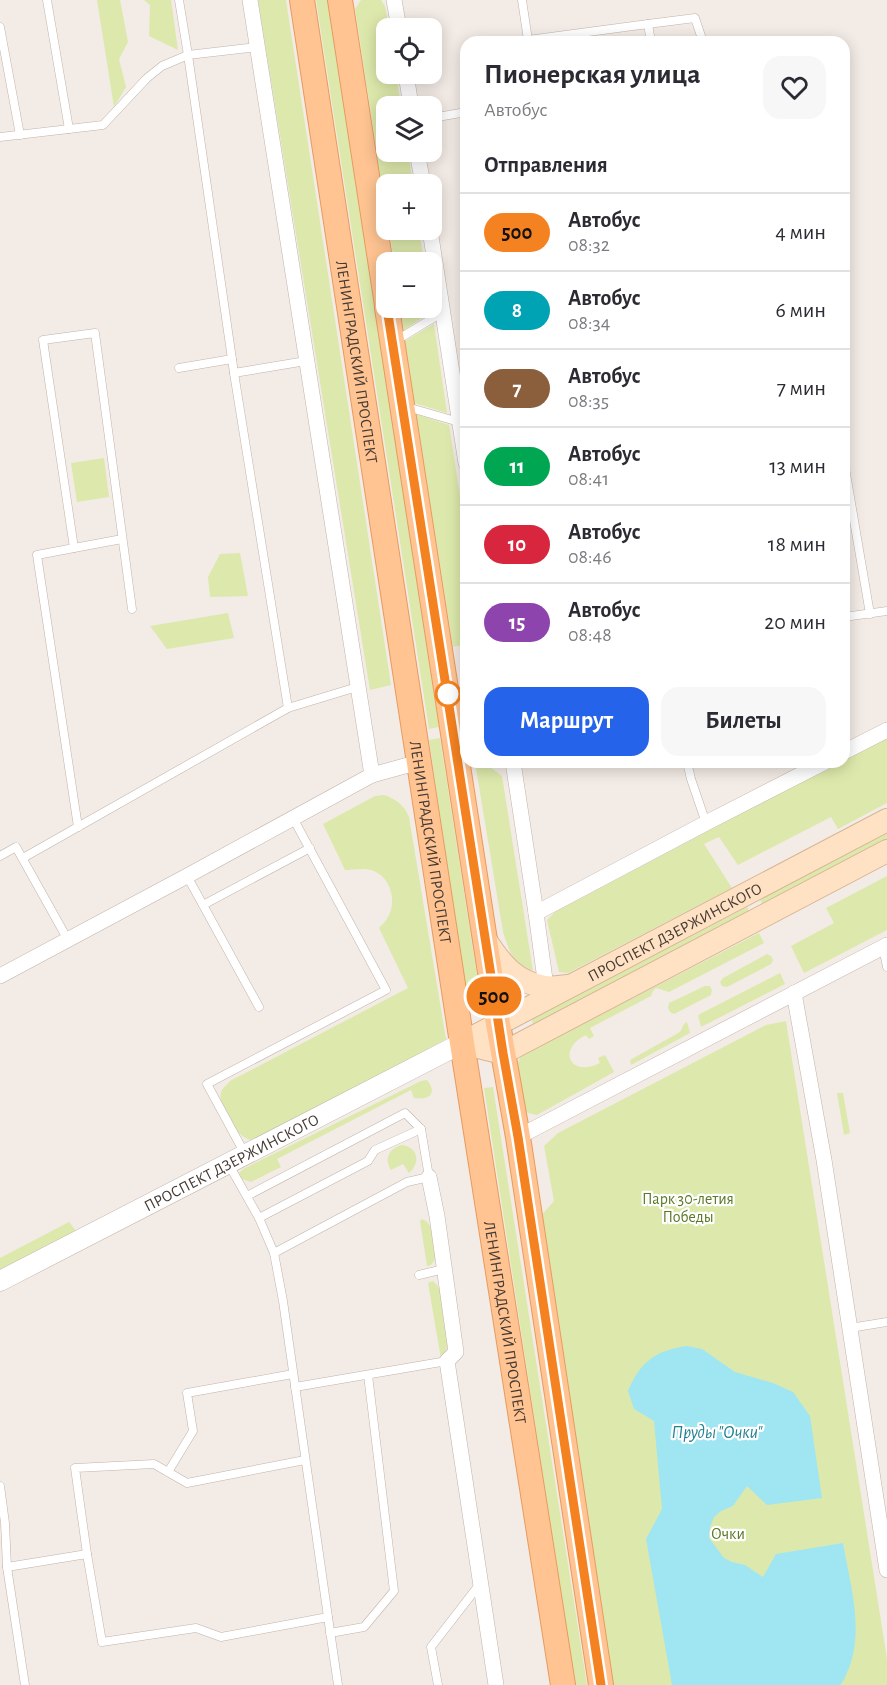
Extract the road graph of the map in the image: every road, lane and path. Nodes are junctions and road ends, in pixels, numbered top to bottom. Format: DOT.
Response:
graph roads {
  1 [pos="47,0"];
  2 [pos="179,0"];
  3 [pos="250,0"];
  4 [pos="302,0"];
  5 [pos="340,0"];
  6 [pos="394,0"];
  7 [pos="522,0"];
  8 [pos="397,18"];
  9 [pos="648,24"];
  10 [pos="0,27"];
  11 [pos="590,32"];
  12 [pos="527,36"];
  13 [pos="559,36"];
  14 [pos="590,36"];
  15 [pos="650,36"];
  16 [pos="701,36"];
  17 [pos="257,47"];
  18 [pos="188,55"];
  19 [pos="460,113"];
  20 [pos="442,116"];
  21 [pos="69,129"];
  22 [pos="20,135"];
  23 [pos="0,137"];
  24 [pos="432,240"];
  25 [pos="379,252"];
  26 [pos="443,312"];
  27 [pos="389,318"];
  28 [pos="393,342"];
  29 [pos="232,359"];
  30 [pos="306,362"];
  31 [pos="179,368"];
  32 [pos="234,373"];
  33 [pos="403,405"];
  34 [pos="460,406"];
  35 [pos="460,421"];
  36 [pos="850,497"];
  37 [pos="122,539"];
  38 [pos="74,548"];
  39 [pos="132,609"];
  40 [pos="887,611"];
  41 [pos="870,614"];
  42 [pos="850,616"];
  43 [pos="357,687"];
  44 [pos="288,708"];
  45 [pos="887,730"];
  46 [pos="850,749"];
  47 [pos="419,762"];
  48 [pos="514,768"];
  49 [pos="688,768"];
  50 [pos="811,768"];
  51 [pos="372,775"];
  52 [pos="293,818"];
  53 [pos="887,820"];
  54 [pos="706,823"];
  55 [pos="78,827"];
  56 [pos="310,848"];
  57 [pos="887,851"];
  58 [pos="0,856"];
  59 [pos="23,858"];
  60 [pos="187,876"];
  61 [pos="203,904"];
  62 [pos="536,913"];
  63 [pos="68,940"];
  64 [pos="487,942"];
  65 [pos="885,946"];
  66 [pos="887,967"];
  67 [pos="0,976"];
  68 [pos="570,986"];
  69 [pos="546,987"];
  70 [pos="794,993"];
  71 [pos="259,1007"];
  72 [pos="498,1024"];
  73 [pos="462,1042"];
  74 [pos="503,1053"];
  75 [pos="421,1129"];
  76 [pos="518,1137"];
  77 [pos="237,1159"];
  78 [pos="429,1177"];
  79 [pos="247,1196"];
  80 [pos="259,1218"];
  81 [pos="274,1253"];
  82 [pos="444,1269"];
  83 [pos="419,1275"];
  84 [pos="0,1281"];
  85 [pos="887,1322"];
  86 [pos="850,1328"];
  87 [pos="447,1361"];
  88 [pos="293,1374"];
  89 [pos="368,1375"];
  90 [pos="295,1387"];
  91 [pos="304,1460"];
  92 [pos="168,1472"];
  93 [pos="0,1486"];
  94 [pos="882,1499"];
  95 [pos="3,1523"];
  96 [pos="87,1554"];
  97 [pos="8,1567"];
  98 [pos="887,1570"];
  99 [pos="480,1584"];
  100 [pos="328,1617"];
  101 [pos="330,1633"];
  102 [pos="25,1685"];
  103 [pos="338,1685"];
  104 [pos="438,1685"];
  105 [pos="494,1685"];
  106 [pos="563,1685"];
  107 [pos="601,1685"];
  1 -- 21 [label="lane"];
  2 -- 18 [label="lane"];
  3 -- 17 [label="street"];
  4 -- 47 [label="main road, ЛЕНИНГРАДСКИЙ ПРОСПЕКТ"];
  5 -- 25 [label="main road"];
  6 -- 8 [label="street"];
  7 -- 12 [label="lane"];
  9 -- 11 [label="lane"];
  9 -- 15 [label="lane"];
  9 -- 16 [label="lane"];
  10 -- 22 [label="lane"];
  11 -- 13 [label="lane"];
  11 -- 14 [label="lane"];
  17 -- 18 [label="lane"];
  17 -- 30 [label="street"];
  18 -- 21 [label="lane"];
  18 -- 29 [label="lane"];
  19 -- 20 [label="lane"];
  21 -- 22 [label="lane"];
  22 -- 23 [label="lane"];
  24 -- 26 [label="street"];
  26 -- 28 [label="lane"];
  26 -- 34 [label="street"];
  27 -- 28 [label="main road"];
  28 -- 33 [label="main road"];
  29 -- 31 [label="lane"];
  29 -- 32 [label="lane"];
  30 -- 32 [label="lane"];
  30 -- 43 [label="street"];
  32 -- 44 [label="lane"];
  33 -- 35 [label="lane"];
  33 -- 64 [label="main road"];
  36 -- 41 [label="lane"];
  37 -- 38 [label="lane"];
  37 -- 38 [label="lane"];
  37 -- 39 [label="lane"];
  38 -- 55 [label="lane"];
  40 -- 41 [label="lane"];
  41 -- 42 [label="lane"];
  43 -- 44 [label="lane"];
  43 -- 51 [label="street"];
  44 -- 55 [label="lane"];
  45 -- 46 [label="street"];
  47 -- 51 [label="street"];
  47 -- 73 [label="main road, ЛЕНИНГРАДСКИЙ ПРОСПЕКТ"];
  48 -- 62 [label="street"];
  49 -- 54 [label="lane"];
  50 -- 54 [label="street"];
  51 -- 52 [label="street"];
  52 -- 56 [label="lane"];
  52 -- 60 [label="street"];
  53 -- 68 [label="main road, ПРОСПЕКТ ДЗЕРЖИНСКОГО"];
  54 -- 62 [label="street"];
  55 -- 59 [label="lane"];
  56 -- 61 [label="lane"];
  56 -- 77 [label="lane"];
  57 -- 74 [label="main road, ПРОСПЕКТ ДЗЕРЖИНСКОГО"];
  58 -- 59 [label="lane"];
  59 -- 63 [label="lane"];
  60 -- 61 [label="lane"];
  60 -- 63 [label="street"];
  61 -- 71 [label="lane"];
  62 -- 69 [label="street"];
  63 -- 67 [label="street"];
  64 -- 69 [label="main road"];
  64 -- 72 [label="main road"];
  65 -- 66 [label="lane"];
  65 -- 70 [label="street"];
  68 -- 69 [label="main road"];
  68 -- 72 [label="main road, ПРОСПЕКТ ДЗЕРЖИНСКОГО"];
  70 -- 76 [label="street"];
  70 -- 86 [label="street"];
  72 -- 73 [label="main road, ПРОСПЕКТ ДЗЕРЖИНСКОГО"];
  72 -- 74 [label="main road"];
  73 -- 74 [label="main road"];
  73 -- 77 [label="street, ПРОСПЕКТ ДЗЕРЖИНСКОГО"];
  73 -- 106 [label="main road, ЛЕНИНГРАДСКИЙ ПРОСПЕКТ"];
  74 -- 76 [label="main road"];
  75 -- 78 [label="lane"];
  75 -- 79 [label="lane"];
  75 -- 80 [label="lane"];
  76 -- 107 [label="main road"];
  77 -- 79 [label="lane"];
  77 -- 84 [label="street, ПРОСПЕКТ ДЗЕРЖИНСКОГО"];
  78 -- 81 [label="lane"];
  78 -- 82 [label="street"];
  79 -- 80 [label="lane"];
  80 -- 81 [label="lane"];
  81 -- 88 [label="lane"];
  82 -- 83 [label="lane"];
  82 -- 87 [label="street"];
  85 -- 86 [label="lane"];
  86 -- 94 [label="street"];
  87 -- 89 [label="lane"];
  87 -- 99 [label="street"];
  88 -- 90 [label="lane"];
  88 -- 92 [label="lane"];
  89 -- 90 [label="lane"];
  89 -- 101 [label="lane"];
  90 -- 91 [label="lane"];
  91 -- 92 [label="lane"];
  91 -- 100 [label="lane"];
  92 -- 96 [label="lane"];
  93 -- 95 [label="lane"];
  94 -- 98 [label="street"];
  95 -- 97 [label="lane"];
  96 -- 97 [label="lane"];
  96 -- 100 [label="lane"];
  97 -- 102 [label="lane"];
  99 -- 104 [label="lane"];
  99 -- 105 [label="street"];
  100 -- 101 [label="lane"];
  101 -- 103 [label="lane"];
}
